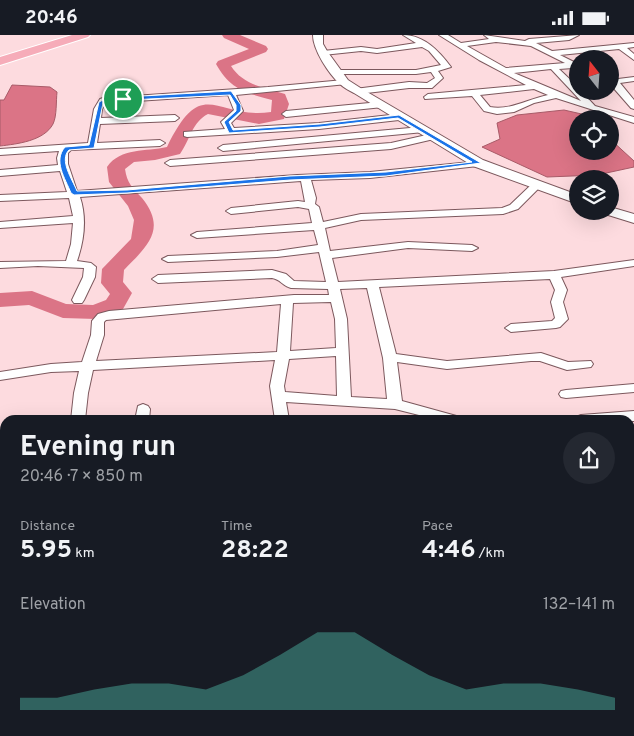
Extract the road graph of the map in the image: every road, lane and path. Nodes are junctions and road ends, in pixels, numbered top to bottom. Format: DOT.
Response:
graph roads {
  1 [pos="84,35"];
  2 [pos="318,35"];
  3 [pos="407,35"];
  4 [pos="488,35"];
  5 [pos="576,35"];
  6 [pos="623,35"];
  7 [pos="446,36"];
  8 [pos="68,37"];
  9 [pos="496,40"];
  10 [pos="526,42"];
  11 [pos="423,44"];
  12 [pos="634,44"];
  13 [pos="460,45"];
  14 [pos="620,47"];
  15 [pos="323,53"];
  16 [pos="553,53"];
  17 [pos="634,58"];
  18 [pos="0,61"];
  19 [pos="569,62"];
  20 [pos="569,66"];
  21 [pos="553,67"];
  22 [pos="336,71"];
  23 [pos="434,71"];
  24 [pos="504,71"];
  25 [pos="634,79"];
  26 [pos="619,81"];
  27 [pos="344,82"];
  28 [pos="535,85"];
  29 [pos="619,90"];
  30 [pos="358,91"];
  31 [pos="231,93"];
  32 [pos="475,94"];
  33 [pos="557,95"];
  34 [pos="428,97"];
  35 [pos="380,105"];
  36 [pos="634,106"];
  37 [pos="594,109"];
  38 [pos="286,114"];
  39 [pos="399,117"];
  40 [pos="175,118"];
  41 [pos="634,120"];
  42 [pos="96,121"];
  43 [pos="231,132"];
  44 [pos="426,133"];
  45 [pos="187,134"];
  46 [pos="160,143"];
  47 [pos="92,146"];
  48 [pos="67,148"];
  49 [pos="223,148"];
  50 [pos="0,152"];
  51 [pos="287,155"];
  52 [pos="170,163"];
  53 [pos="478,163"];
  54 [pos="64,168"];
  55 [pos="0,173"];
  56 [pos="301,178"];
  57 [pos="536,186"];
  58 [pos="74,193"];
  59 [pos="569,197"];
  60 [pos="0,198"];
  61 [pos="310,205"];
  62 [pos="231,211"];
  63 [pos="619,214"];
  64 [pos="78,219"];
  65 [pos="634,219"];
  66 [pos="0,225"];
  67 [pos="319,226"];
  68 [pos="197,235"];
  69 [pos="472,248"];
  70 [pos="324,251"];
  71 [pos="168,259"];
  72 [pos="71,263"];
  73 [pos="634,263"];
  74 [pos="0,265"];
  75 [pos="554,275"];
  76 [pos="158,279"];
  77 [pos="372,284"];
  78 [pos="336,292"];
  79 [pos="78,300"];
  80 [pos="287,300"];
  81 [pos="511,328"];
  82 [pos="342,352"];
  83 [pos="283,354"];
  84 [pos="390,358"];
  85 [pos="586,364"];
  86 [pos="86,367"];
  87 [pos="0,376"];
  88 [pos="634,388"];
  89 [pos="278,393"];
  90 [pos="566,394"];
  91 [pos="344,401"];
  92 [pos="395,405"];
  93 [pos="79,415"];
  94 [pos="281,415"];
  95 [pos="439,415"];
  1 -- 8 [label="main road"];
  2 -- 15 [label="street"];
  3 -- 11 [label="street"];
  4 -- 9 [label="street"];
  5 -- 10 [label="street"];
  6 -- 12 [label="street"];
  7 -- 11 [label="street"];
  7 -- 13 [label="street"];
  8 -- 18 [label="main road"];
  9 -- 10 [label="street"];
  9 -- 13 [label="street"];
  10 -- 16 [label="street"];
  11 -- 15 [label="street"];
  11 -- 23 [label="street"];
  12 -- 14 [label="street"];
  13 -- 24 [label="street"];
  14 -- 16 [label="street"];
  14 -- 17 [label="street"];
  15 -- 22 [label="street"];
  16 -- 19 [label="street"];
  20 -- 21 [label="street"];
  21 -- 24 [label="street"];
  21 -- 37 [label="street"];
  22 -- 23 [label="street"];
  22 -- 27 [label="street"];
  23 -- 30 [label="street"];
  24 -- 28 [label="street"];
  25 -- 26 [label="street"];
  27 -- 30 [label="street"];
  27 -- 31 [label="street"];
  28 -- 32 [label="street"];
  28 -- 33 [label="street"];
  29 -- 36 [label="street"];
  30 -- 35 [label="street"];
  31 -- 42 [label="street"];
  31 -- 43 [label="street"];
  32 -- 33 [label="street"];
  32 -- 34 [label="street"];
  33 -- 37 [label="street"];
  35 -- 38 [label="street"];
  35 -- 39 [label="street"];
  37 -- 41 [label="street"];
  39 -- 43 [label="street"];
  39 -- 44 [label="street"];
  40 -- 42 [label="street"];
  42 -- 47 [label="street"];
  43 -- 45 [label="street"];
  44 -- 49 [label="street"];
  44 -- 51 [label="street"];
  44 -- 53 [label="street"];
  46 -- 47 [label="street"];
  47 -- 48 [label="street"];
  48 -- 50 [label="street"];
  48 -- 54 [label="street"];
  51 -- 52 [label="street"];
  51 -- 56 [label="street"];
  53 -- 56 [label="street"];
  53 -- 57 [label="street"];
  54 -- 55 [label="street"];
  54 -- 58 [label="street"];
  56 -- 58 [label="street"];
  56 -- 61 [label="street"];
  57 -- 59 [label="street"];
  57 -- 67 [label="street"];
  58 -- 60 [label="street"];
  58 -- 64 [label="street"];
  61 -- 62 [label="street"];
  61 -- 67 [label="street"];
  63 -- 65 [label="street"];
  64 -- 66 [label="street"];
  64 -- 72 [label="street"];
  67 -- 68 [label="street"];
  67 -- 70 [label="street"];
  69 -- 70 [label="street"];
  70 -- 71 [label="street"];
  70 -- 78 [label="street"];
  72 -- 74 [label="street"];
  72 -- 79 [label="street"];
  73 -- 75 [label="street"];
  75 -- 77 [label="street"];
  75 -- 81 [label="street"];
  76 -- 78 [label="street"];
  77 -- 78 [label="street"];
  77 -- 84 [label="street"];
  78 -- 80 [label="street"];
  78 -- 82 [label="street"];
  80 -- 83 [label="street"];
  80 -- 86 [label="street"];
  82 -- 83 [label="street"];
  82 -- 91 [label="street"];
  83 -- 86 [label="street"];
  83 -- 89 [label="street"];
  84 -- 85 [label="street"];
  84 -- 92 [label="street"];
  86 -- 87 [label="street"];
  86 -- 93 [label="street"];
  88 -- 90 [label="street"];
  89 -- 91 [label="street"];
  89 -- 94 [label="street"];
  91 -- 92 [label="street"];
  92 -- 95 [label="street"];
}
